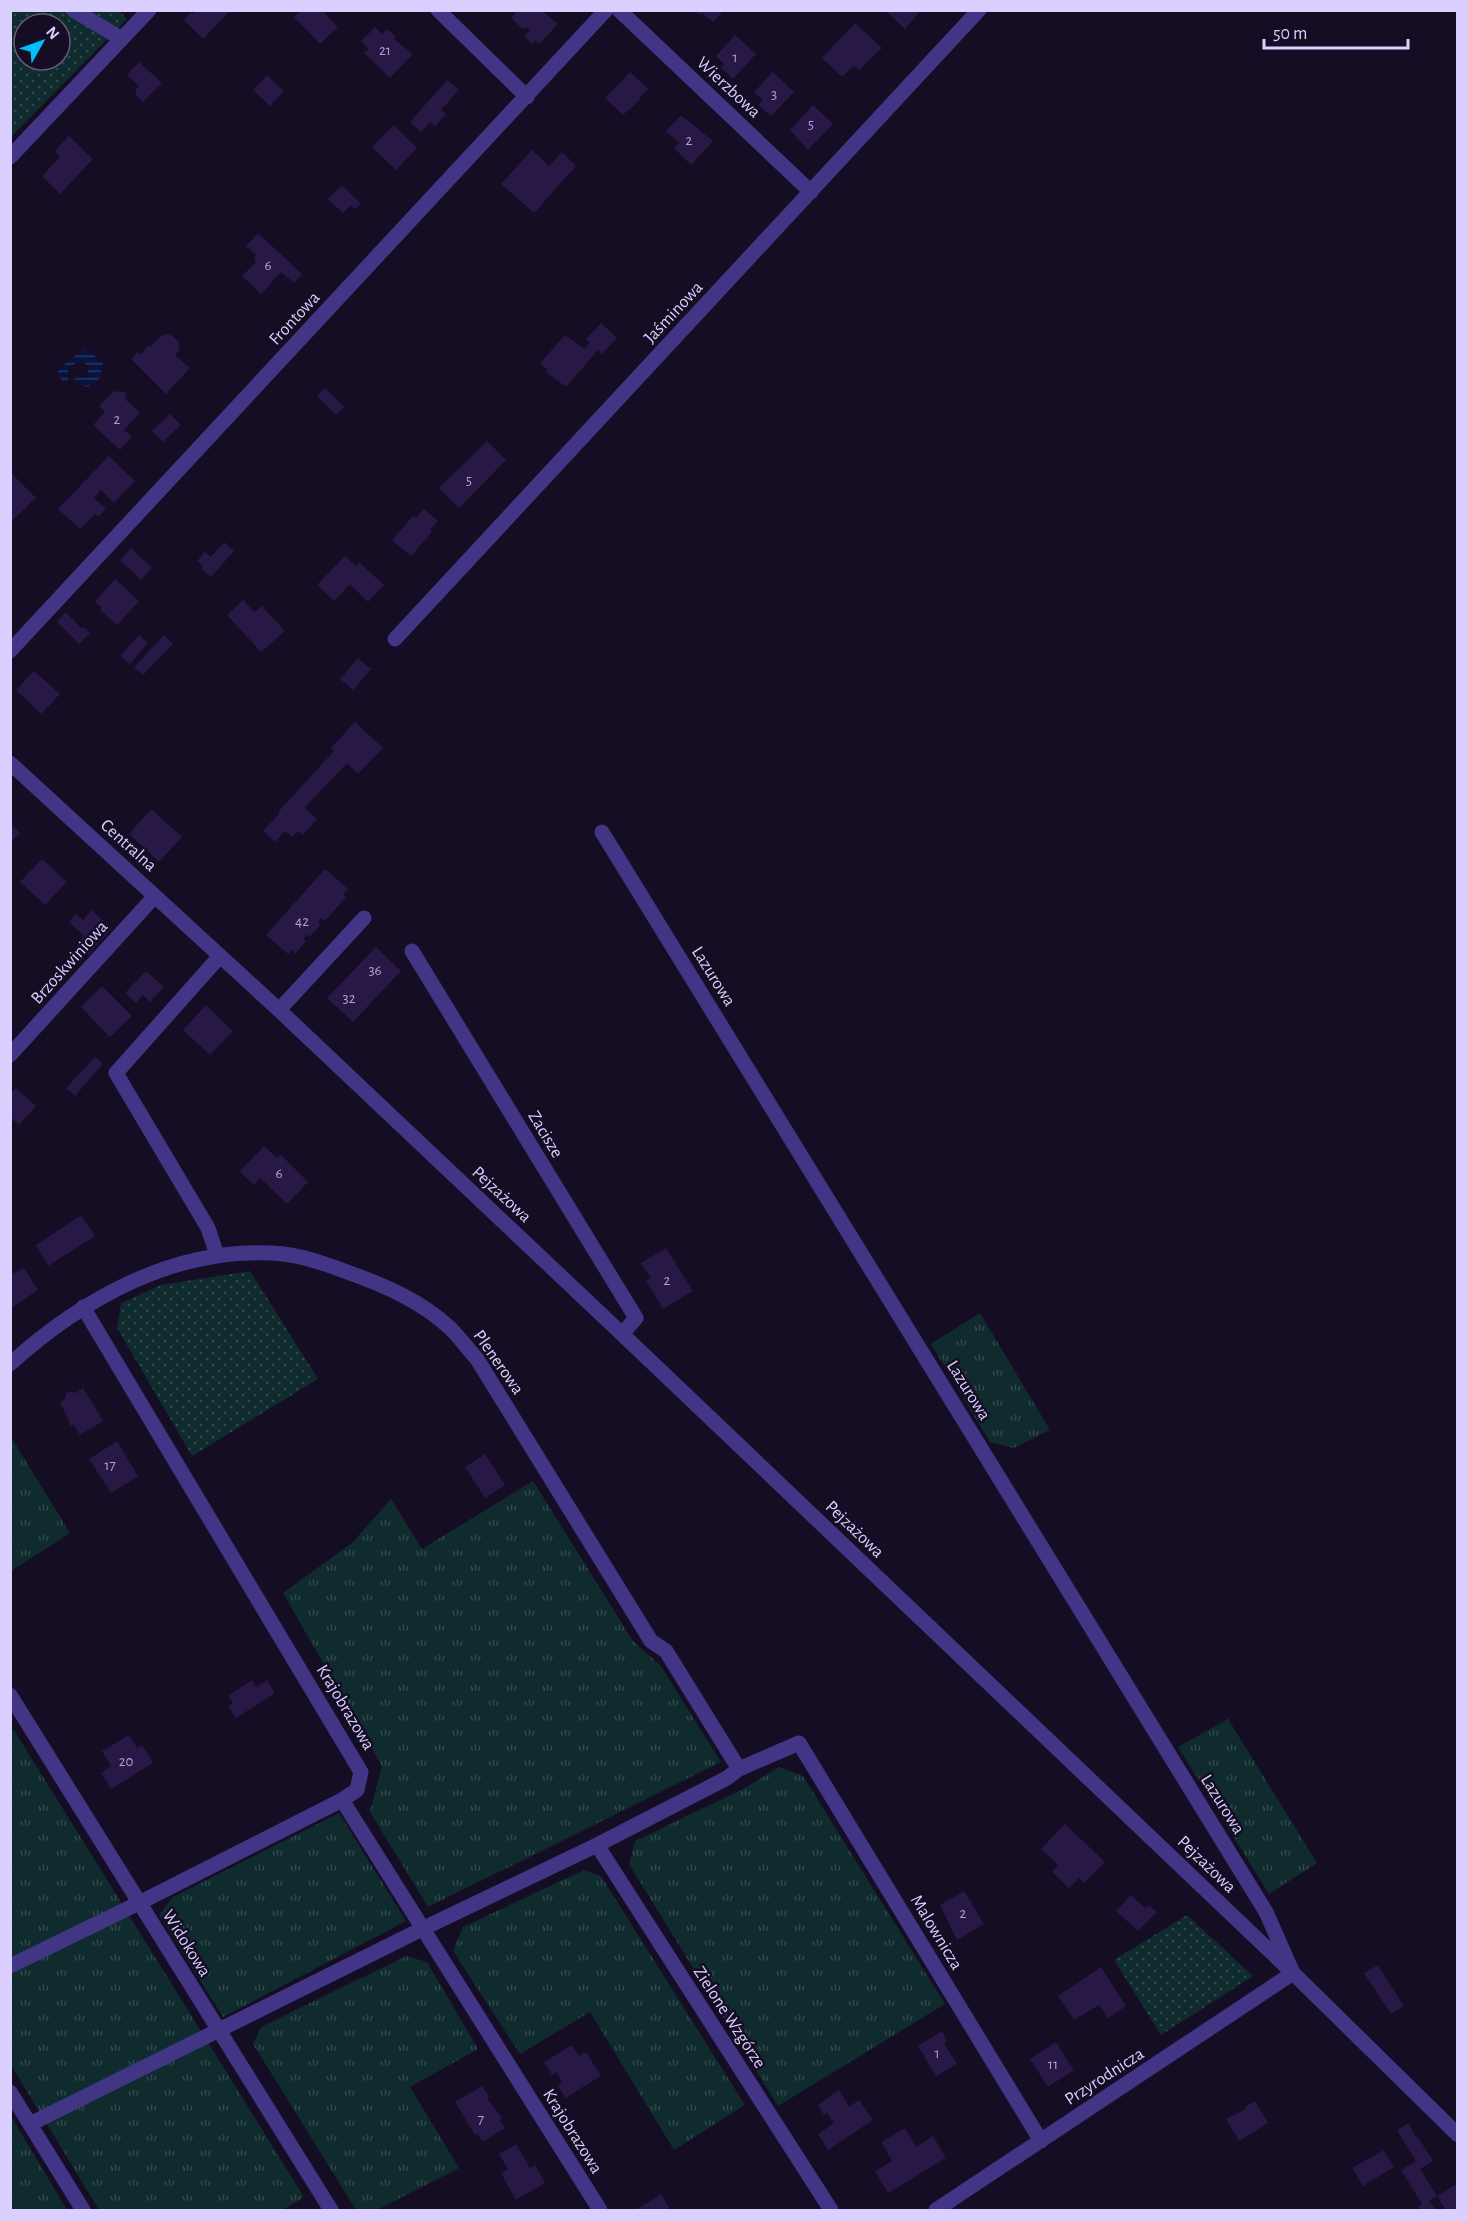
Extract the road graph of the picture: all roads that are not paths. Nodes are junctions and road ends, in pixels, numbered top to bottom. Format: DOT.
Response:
graph roads {
  1 [pos="73,10"];
  2 [pos="149,10"];
  3 [pos="438,10"];
  4 [pos="606,10"];
  5 [pos="619,10"];
  6 [pos="979,10"];
  7 [pos="122,39"];
  8 [pos="527,97"];
  9 [pos="10,157"];
  10 [pos="811,192"];
  11 [pos="395,639"];
  12 [pos="10,651"];
  13 [pos="10,763"];
  14 [pos="602,832"];
  15 [pos="155,896"];
  16 [pos="364,918"];
  17 [pos="412,951"];
  18 [pos="220,956"];
  19 [pos="279,1010"];
  20 [pos="10,1055"];
  21 [pos="217,1256"];
  22 [pos="83,1307"];
  23 [pos="622,1334"];
  24 [pos="10,1364"];
  25 [pos="10,1695"];
  26 [pos="739,1769"];
  27 [pos="342,1800"];
  28 [pos="597,1845"];
  29 [pos="139,1903"];
  30 [pos="422,1929"];
  31 [pos="10,1966"];
  32 [pos="1293,1973"];
  33 [pos="219,2031"];
  34 [pos="10,2092"];
  35 [pos="30,2124"];
  36 [pos="1458,2135"];
  37 [pos="1041,2141"];
  38 [pos="82,2211"];
  39 [pos="331,2211"];
  40 [pos="600,2211"];
  41 [pos="831,2211"];
  42 [pos="936,2211"];
  1 -- 7 [label="street"];
  2 -- 7 [label="street"];
  3 -- 8 [label="street"];
  4 -- 8 [label="street, Frontowa"];
  5 -- 10 [label="street, Wierzbowa"];
  6 -- 10 [label="street, Jaśminowa"];
  7 -- 9 [label="street"];
  8 -- 12 [label="street, Frontowa"];
  10 -- 11 [label="street, Jaśminowa"];
  13 -- 15 [label="street, Centralna"];
  14 -- 32 [label="street, Lazurowa"];
  15 -- 18 [label="street, Centralna"];
  15 -- 20 [label="street, Brzoskwiniowa"];
  16 -- 19 [label="street"];
  17 -- 23 [label="street, Zacisze"];
  18 -- 19 [label="street, Pejzażowa"];
  18 -- 21 [label="street"];
  19 -- 23 [label="street, Pejzażowa"];
  21 -- 22 [label="street, Plenerowa"];
  21 -- 26 [label="street, Plenerowa"];
  22 -- 24 [label="street, Plenerowa"];
  22 -- 27 [label="street, Krajobrazowa"];
  23 -- 32 [label="street, Pejzażowa"];
  25 -- 29 [label="street, Widokowa"];
  26 -- 28 [label="street"];
  26 -- 37 [label="street, Malownicza"];
  27 -- 29 [label="street"];
  27 -- 30 [label="street, Krajobrazowa"];
  28 -- 30 [label="street"];
  28 -- 41 [label="street, Zielone Wzgórze"];
  29 -- 31 [label="street"];
  29 -- 33 [label="street, Widokowa"];
  30 -- 33 [label="street"];
  30 -- 40 [label="street, Krajobrazowa"];
  32 -- 36 [label="street, Pejzażowa"];
  32 -- 37 [label="street, Przyrodnicza"];
  33 -- 35 [label="street"];
  33 -- 39 [label="street, Widokowa"];
  34 -- 35 [label="street"];
  35 -- 38 [label="street"];
  37 -- 42 [label="street, Przyrodnicza"];
}
